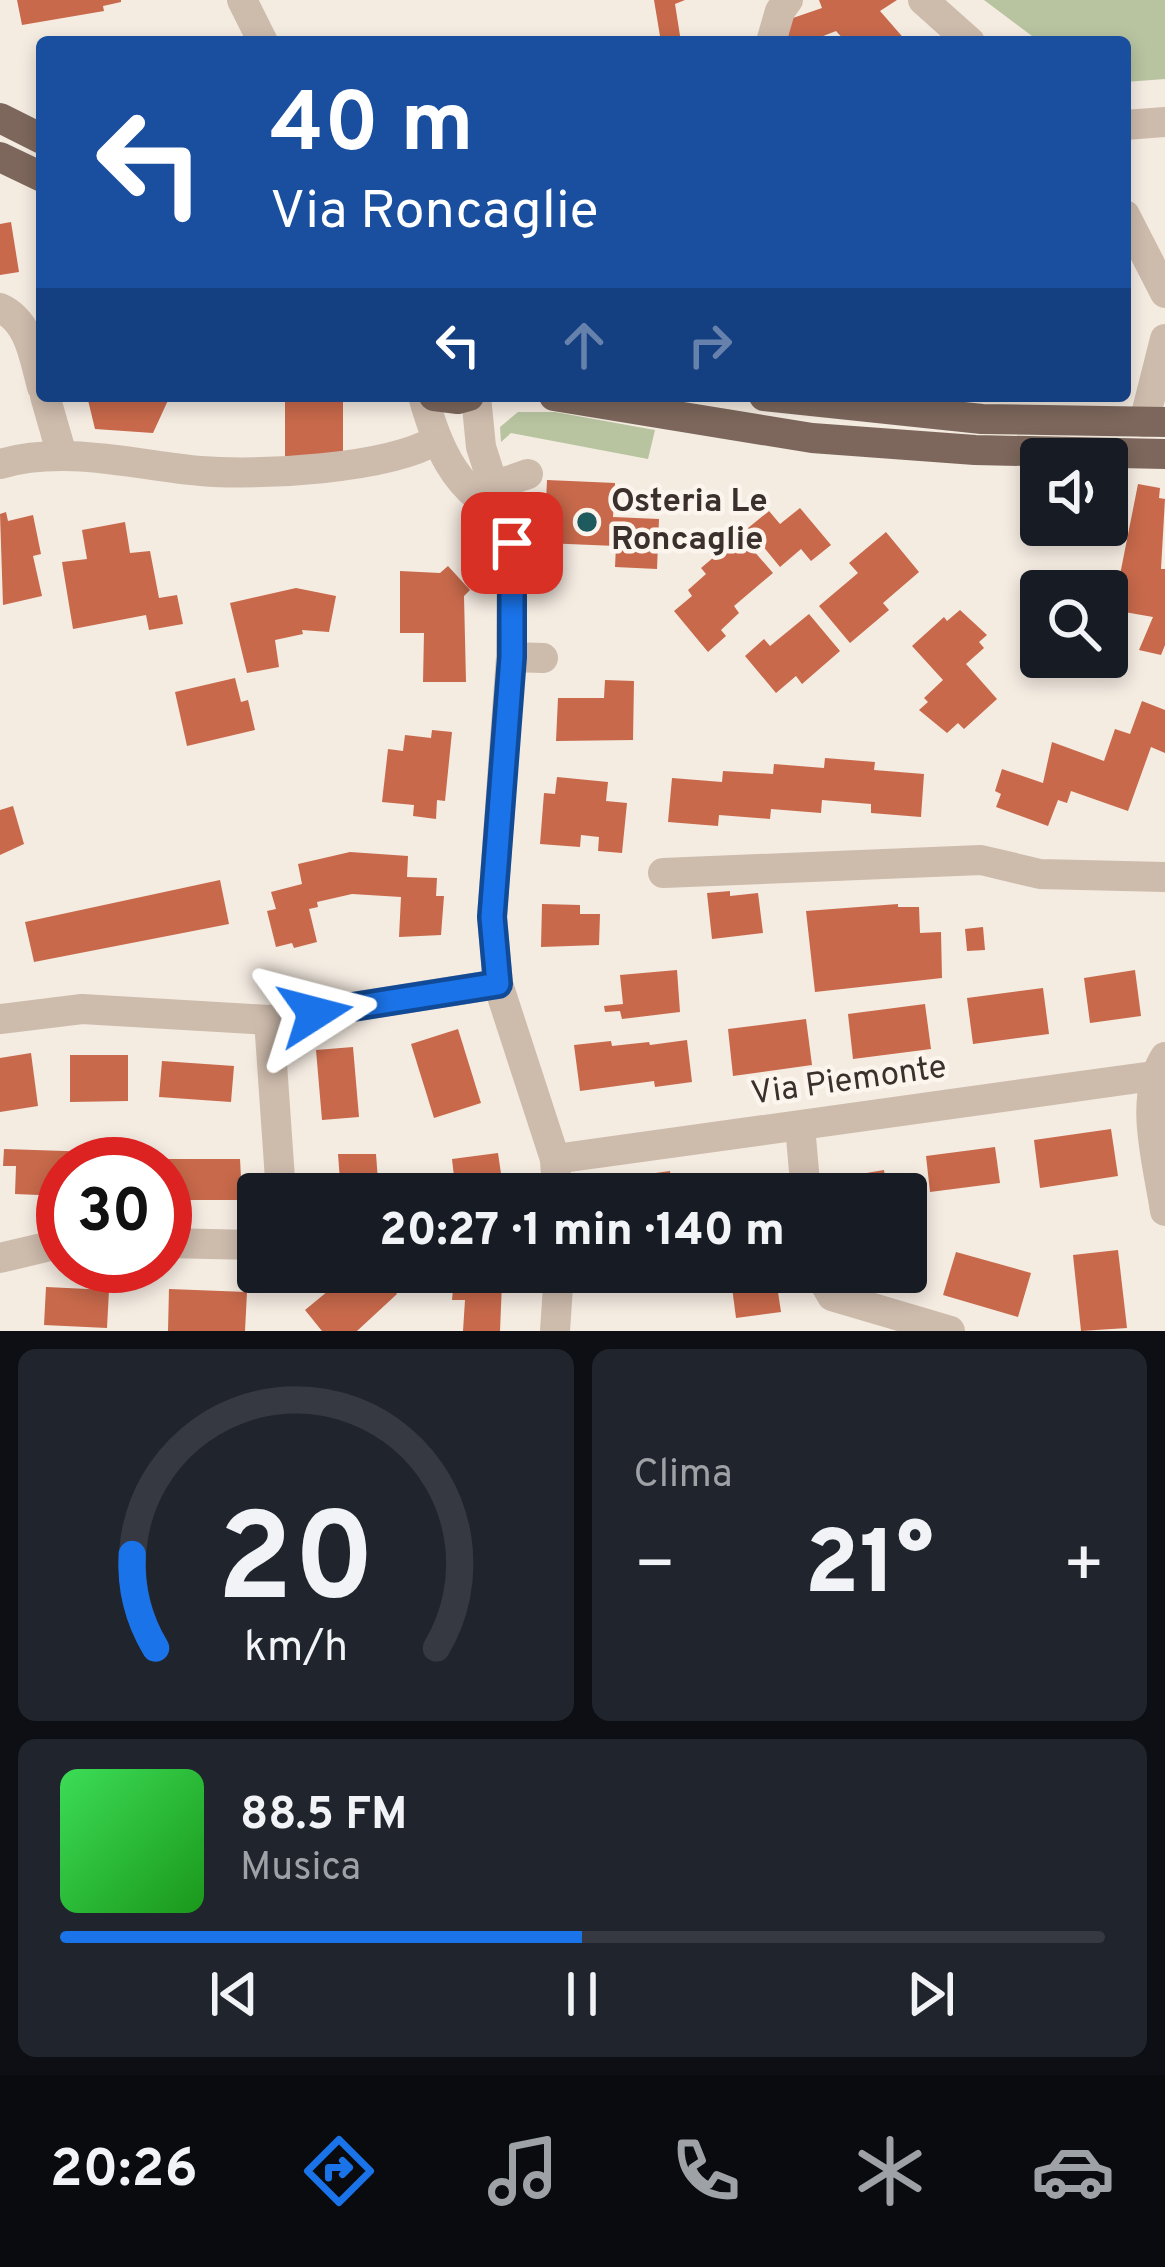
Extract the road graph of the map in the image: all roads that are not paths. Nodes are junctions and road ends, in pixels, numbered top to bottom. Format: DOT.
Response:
graph roads {
  1 [pos="242,0"];
  2 [pos="788,0"];
  3 [pos="923,0"];
  4 [pos="260,36"];
  5 [pos="773,36"];
  6 [pos="963,36"];
  7 [pos="0,118"];
  8 [pos="36,136"];
  9 [pos="0,157"];
  10 [pos="36,175"];
  11 [pos="1131,227"];
  12 [pos="1165,293"];
  13 [pos="0,308"];
  14 [pos="1165,339"];
  15 [pos="36,369"];
  16 [pos="47,402"];
  17 [pos="425,402"];
  18 [pos="473,402"];
  19 [pos="592,402"];
  20 [pos="821,402"];
  21 [pos="1154,422"];
  22 [pos="436,440"];
  23 [pos="1165,454"];
  24 [pos="62,455"];
  25 [pos="0,464"];
  26 [pos="528,474"];
  27 [pos="498,502"];
  28 [pos="512,657"];
  29 [pos="543,658"];
  30 [pos="663,873"];
  31 [pos="1165,877"];
  32 [pos="498,984"];
  33 [pos="0,1019"];
  34 [pos="269,1020"];
  35 [pos="1159,1066"];
  36 [pos="800,1126"];
  37 [pos="555,1159"];
  38 [pos="280,1173"];
  39 [pos="556,1173"];
  40 [pos="804,1173"];
  41 [pos="1164,1199"];
  42 [pos="192,1244"];
  43 [pos="237,1245"];
  44 [pos="36,1250"];
  45 [pos="0,1258"];
  46 [pos="558,1293"];
  47 [pos="830,1293"];
  48 [pos="555,1331"];
  49 [pos="950,1331"];
  1 -- 4 [label="street"];
  2 -- 5 [label="street"];
  3 -- 6 [label="street"];
  7 -- 8 [label="main road"];
  9 -- 10 [label="main road"];
  11 -- 12 [label="street"];
  13 -- 15 [label="street"];
  14 -- 21 [label="street"];
  16 -- 24 [label="street"];
  17 -- 22 [label="street"];
  18 -- 27 [label="street"];
  19 -- 23 [label="main road"];
  20 -- 21 [label="main road"];
  22 -- 24 [label="street"];
  22 -- 27 [label="street"];
  24 -- 25 [label="street"];
  26 -- 27 [label="street"];
  27 -- 28 [label="street"];
  28 -- 29 [label="street"];
  28 -- 32 [label="street"];
  30 -- 31 [label="street"];
  32 -- 34 [label="street"];
  32 -- 37 [label="street"];
  33 -- 34 [label="street"];
  34 -- 38 [label="street"];
  35 -- 36 [label="street, Via Piemonte"];
  35 -- 41 [label="street"];
  36 -- 37 [label="street, Via Piemonte"];
  36 -- 40 [label="street"];
  37 -- 39 [label="street"];
  42 -- 43 [label="street"];
  44 -- 45 [label="street"];
  46 -- 48 [label="street"];
  47 -- 49 [label="street"];
}
